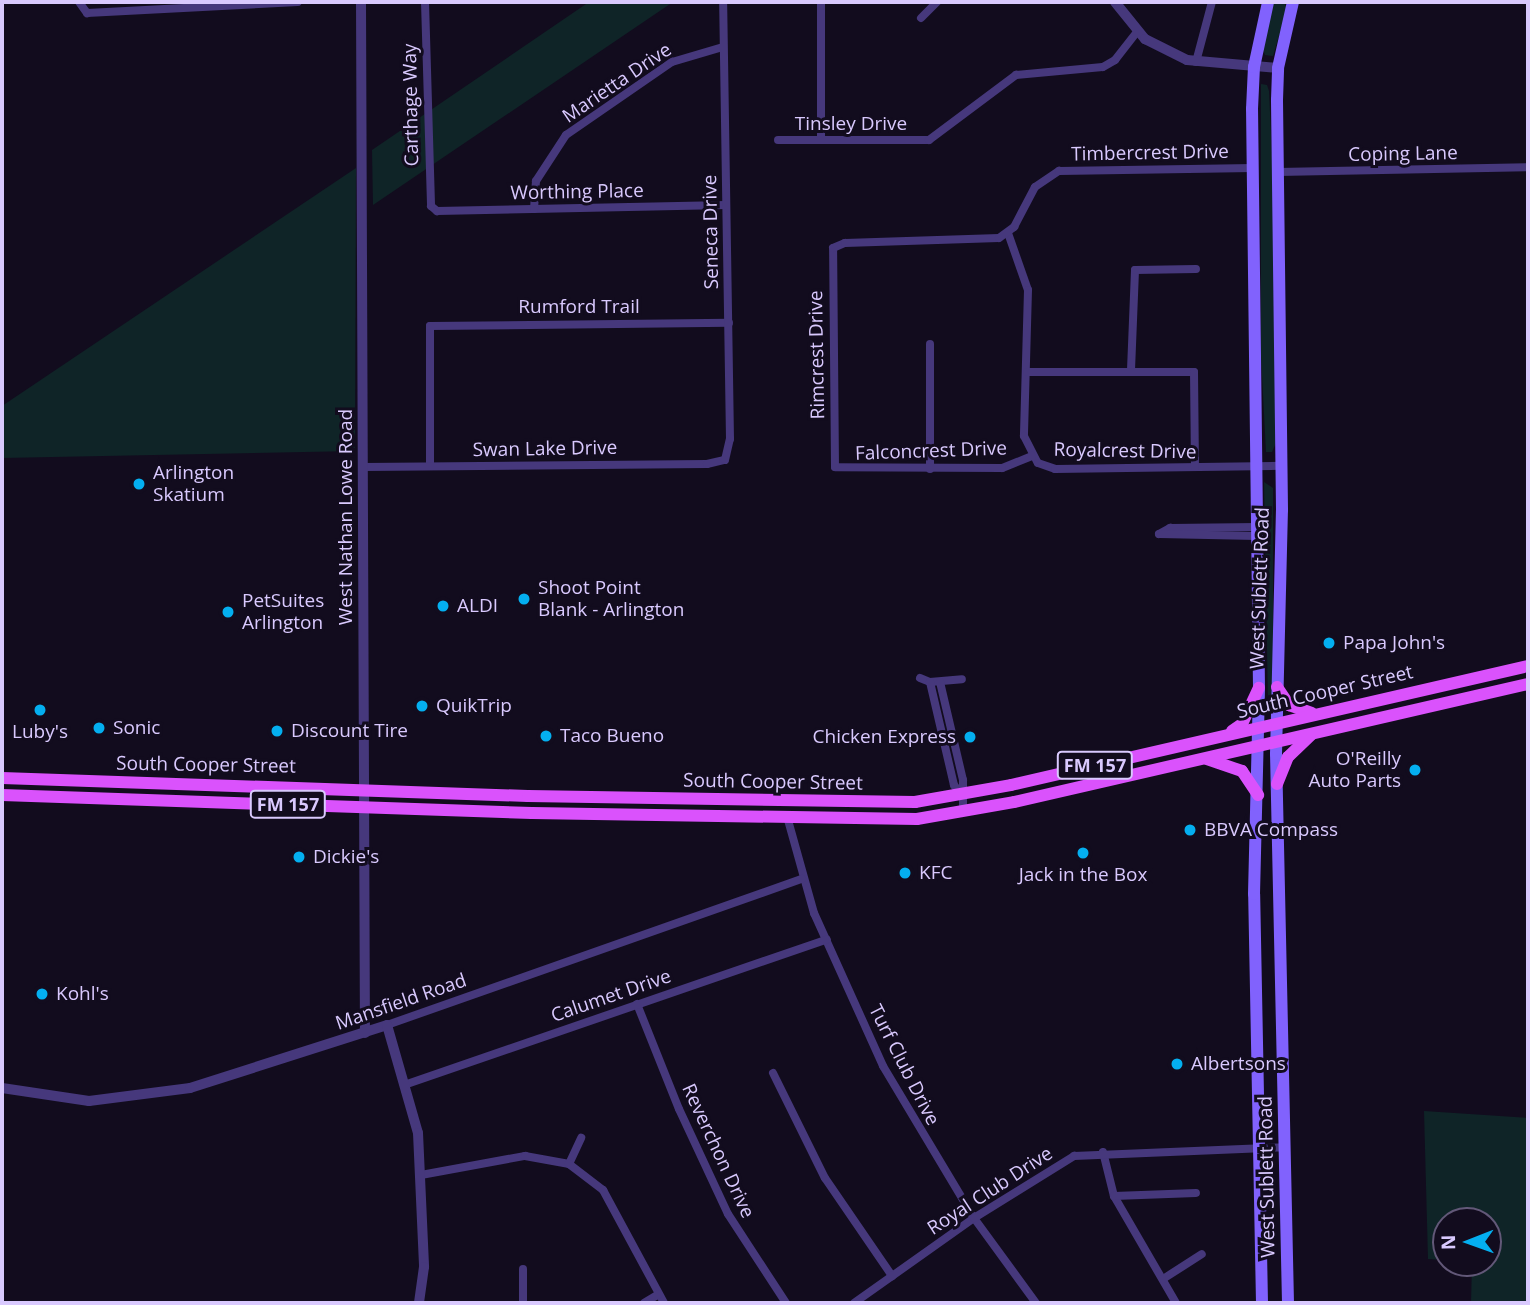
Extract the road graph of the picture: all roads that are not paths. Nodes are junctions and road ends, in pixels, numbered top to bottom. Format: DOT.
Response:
graph roads {
  1 [pos="298,2"];
  2 [pos="361,2"];
  3 [pos="425,2"];
  4 [pos="723,2"];
  5 [pos="821,2"];
  6 [pos="937,2"];
  7 [pos="1115,2"];
  8 [pos="1212,2"];
  9 [pos="1268,2"];
  10 [pos="1293,2"];
  11 [pos="79,3"];
  12 [pos="921,18"];
  13 [pos="1137,32"];
  14 [pos="723,47"];
  15 [pos="1196,62"];
  16 [pos="1254,67"];
  17 [pos="1278,68"];
  18 [pos="821,139"];
  19 [pos="778,140"];
  20 [pos="1528,167"];
  21 [pos="1253,168"];
  22 [pos="1278,172"];
  23 [pos="726,205"];
  24 [pos="430,206"];
  25 [pos="534,209"];
  26 [pos="1008,233"];
  27 [pos="1196,269"];
  28 [pos="729,323"];
  29 [pos="930,344"];
  30 [pos="1131,370"];
  31 [pos="1027,372"];
  32 [pos="1032,456"];
  33 [pos="725,460"];
  34 [pos="834,462"];
  35 [pos="430,466"];
  36 [pos="1282,466"];
  37 [pos="363,467"];
  38 [pos="1195,467"];
  39 [pos="1256,467"];
  40 [pos="930,469"];
  41 [pos="1257,531"];
  42 [pos="1212,532"];
  43 [pos="1528,666"];
  44 [pos="920,677"];
  45 [pos="962,679"];
  46 [pos="930,682"];
  47 [pos="940,682"];
  48 [pos="1528,684"];
  49 [pos="1277,687"];
  50 [pos="1259,688"];
  51 [pos="1316,714"];
  52 [pos="1276,723"];
  53 [pos="1258,727"];
  54 [pos="1312,733"];
  55 [pos="1229,734"];
  56 [pos="1276,741"];
  57 [pos="1258,745"];
  58 [pos="1204,758"];
  59 [pos="2,778"];
  60 [pos="1277,784"];
  61 [pos="364,789"];
  62 [pos="961,794"];
  63 [pos="2,795"];
  64 [pos="1258,795"];
  65 [pos="593,797"];
  66 [pos="364,807"];
  67 [pos="963,811"];
  68 [pos="593,815"];
  69 [pos="788,820"];
  70 [pos="802,880"];
  71 [pos="827,939"];
  72 [pos="637,1004"];
  73 [pos="387,1025"];
  74 [pos="365,1033"];
  75 [pos="773,1073"];
  76 [pos="407,1084"];
  77 [pos="2,1088"];
  78 [pos="581,1138"];
  79 [pos="1259,1147"];
  80 [pos="1285,1147"];
  81 [pos="1103,1152"];
  82 [pos="569,1164"];
  83 [pos="421,1175"];
  84 [pos="1196,1193"];
  85 [pos="1114,1196"];
  86 [pos="974,1217"];
  87 [pos="1202,1254"];
  88 [pos="523,1269"];
  89 [pos="892,1276"];
  90 [pos="1163,1279"];
  91 [pos="659,1294"];
  92 [pos="419,1303"];
  93 [pos="523,1303"];
  94 [pos="644,1303"];
  95 [pos="664,1303"];
  96 [pos="786,1303"];
  97 [pos="854,1303"];
  98 [pos="1036,1303"];
  99 [pos="1176,1303"];
  100 [pos="1262,1303"];
  101 [pos="1288,1303"];
  1 -- 11 [label="street"];
  2 -- 37 [label="street, West Nathan Lowe Road"];
  3 -- 24 [label="street, Carthage Way"];
  4 -- 14 [label="street, Seneca Drive"];
  5 -- 18 [label="street"];
  6 -- 12 [label="street"];
  7 -- 13 [label="street"];
  8 -- 15 [label="street"];
  9 -- 16 [label="main road, West Sublett Road"];
  10 -- 17 [label="main road, West Sublett Road"];
  13 -- 15 [label="street"];
  13 -- 18 [label="street, Tinsley Drive"];
  14 -- 23 [label="street, Seneca Drive"];
  14 -- 25 [label="street, Marietta Drive"];
  15 -- 16 [label="street"];
  16 -- 17 [label="street"];
  16 -- 21 [label="main road, West Sublett Road"];
  17 -- 22 [label="main road, West Sublett Road"];
  18 -- 19 [label="street, Tinsley Drive"];
  20 -- 22 [label="street, Coping Lane"];
  21 -- 26 [label="street, Timbercrest Drive"];
  21 -- 39 [label="main road, West Sublett Road"];
  22 -- 36 [label="main road, West Sublett Road"];
  23 -- 25 [label="street, Worthing Place"];
  23 -- 28 [label="street, Seneca Drive"];
  24 -- 25 [label="street, Worthing Place"];
  26 -- 31 [label="street, Royalcrest Drive"];
  26 -- 34 [label="street, Rimcrest Drive"];
  27 -- 30 [label="street"];
  28 -- 33 [label="street, Seneca Drive"];
  28 -- 35 [label="street, Rumford Trail"];
  29 -- 40 [label="street"];
  30 -- 31 [label="street"];
  30 -- 38 [label="street"];
  31 -- 32 [label="street, Royalcrest Drive"];
  32 -- 38 [label="street, Royalcrest Drive"];
  32 -- 40 [label="street, Falconcrest Drive"];
  33 -- 35 [label="street, Swan Lake Drive"];
  34 -- 40 [label="street, Falconcrest Drive"];
  35 -- 37 [label="street, Swan Lake Drive"];
  36 -- 39 [label="street, Royalcrest Drive"];
  36 -- 49 [label="main road, West Sublett Road"];
  37 -- 61 [label="street, West Nathan Lowe Road"];
  38 -- 39 [label="street, Royalcrest Drive"];
  39 -- 41 [label="main road, West Sublett Road"];
  41 -- 42 [label="street"];
  41 -- 50 [label="main road, West Sublett Road"];
  42 -- 42 [label="street"];
  43 -- 51 [label="main road, South Cooper Street / FM 157"];
  44 -- 46 [label="street"];
  45 -- 47 [label="street"];
  46 -- 47 [label="street"];
  46 -- 62 [label="street"];
  47 -- 62 [label="street"];
  48 -- 54 [label="main road, South Cooper Street / FM 157"];
  49 -- 51 [label="main road"];
  49 -- 52 [label="main road, West Sublett Road"];
  50 -- 53 [label="main road, West Sublett Road"];
  50 -- 55 [label="main road"];
  51 -- 52 [label="main road, South Cooper Street / FM 157"];
  52 -- 53 [label="main road, South Cooper Street / FM 157"];
  52 -- 56 [label="main road, West Sublett Road"];
  53 -- 55 [label="main road, South Cooper Street / FM 157"];
  53 -- 57 [label="main road, West Sublett Road"];
  54 -- 56 [label="main road, South Cooper Street / FM 157"];
  54 -- 60 [label="main road"];
  55 -- 62 [label="main road, South Cooper Street / FM 157"];
  56 -- 57 [label="main road, South Cooper Street / FM 157"];
  56 -- 60 [label="main road, West Sublett Road"];
  57 -- 58 [label="main road, South Cooper Street / FM 157"];
  57 -- 64 [label="main road, West Sublett Road"];
  58 -- 64 [label="main road"];
  58 -- 67 [label="main road, South Cooper Street / FM 157"];
  59 -- 61 [label="main road, South Cooper Street / FM 157"];
  60 -- 80 [label="main road, West Sublett Road"];
  61 -- 65 [label="main road, South Cooper Street / FM 157"];
  61 -- 66 [label="street, West Nathan Lowe Road"];
  62 -- 65 [label="main road, South Cooper Street / FM 157"];
  62 -- 67 [label="street"];
  63 -- 66 [label="main road, South Cooper Street / FM 157"];
  64 -- 79 [label="main road, West Sublett Road"];
  65 -- 68 [label="main road"];
  66 -- 68 [label="main road, South Cooper Street / FM 157"];
  66 -- 74 [label="street, West Nathan Lowe Road"];
  67 -- 69 [label="main road, South Cooper Street / FM 157"];
  68 -- 69 [label="main road, South Cooper Street / FM 157"];
  69 -- 70 [label="street, Turf Club Drive"];
  70 -- 71 [label="street, Turf Club Drive"];
  70 -- 73 [label="street, Mansfield Road"];
  71 -- 72 [label="street, Calumet Drive"];
  71 -- 86 [label="street, Turf Club Drive"];
  72 -- 76 [label="street, Calumet Drive"];
  72 -- 96 [label="street, Reverchon Drive"];
  73 -- 74 [label="street, Mansfield Road"];
  73 -- 76 [label="street"];
  74 -- 77 [label="street, Mansfield Road"];
  75 -- 89 [label="street"];
  76 -- 83 [label="street"];
  78 -- 82 [label="street"];
  79 -- 80 [label="street, Royal Club Drive"];
  79 -- 81 [label="street, Royal Club Drive"];
  79 -- 100 [label="main road, West Sublett Road"];
  80 -- 101 [label="main road, West Sublett Road"];
  81 -- 85 [label="street"];
  81 -- 86 [label="street, Royal Club Drive"];
  82 -- 83 [label="street"];
  82 -- 91 [label="street"];
  83 -- 92 [label="street"];
  84 -- 85 [label="street"];
  85 -- 90 [label="street"];
  86 -- 89 [label="street, Royal Club Drive"];
  86 -- 98 [label="street, Turf Club Drive"];
  87 -- 90 [label="street"];
  88 -- 93 [label="street"];
  89 -- 97 [label="street, Royal Club Drive"];
  90 -- 99 [label="street"];
  91 -- 94 [label="street"];
  91 -- 95 [label="street"];
}
